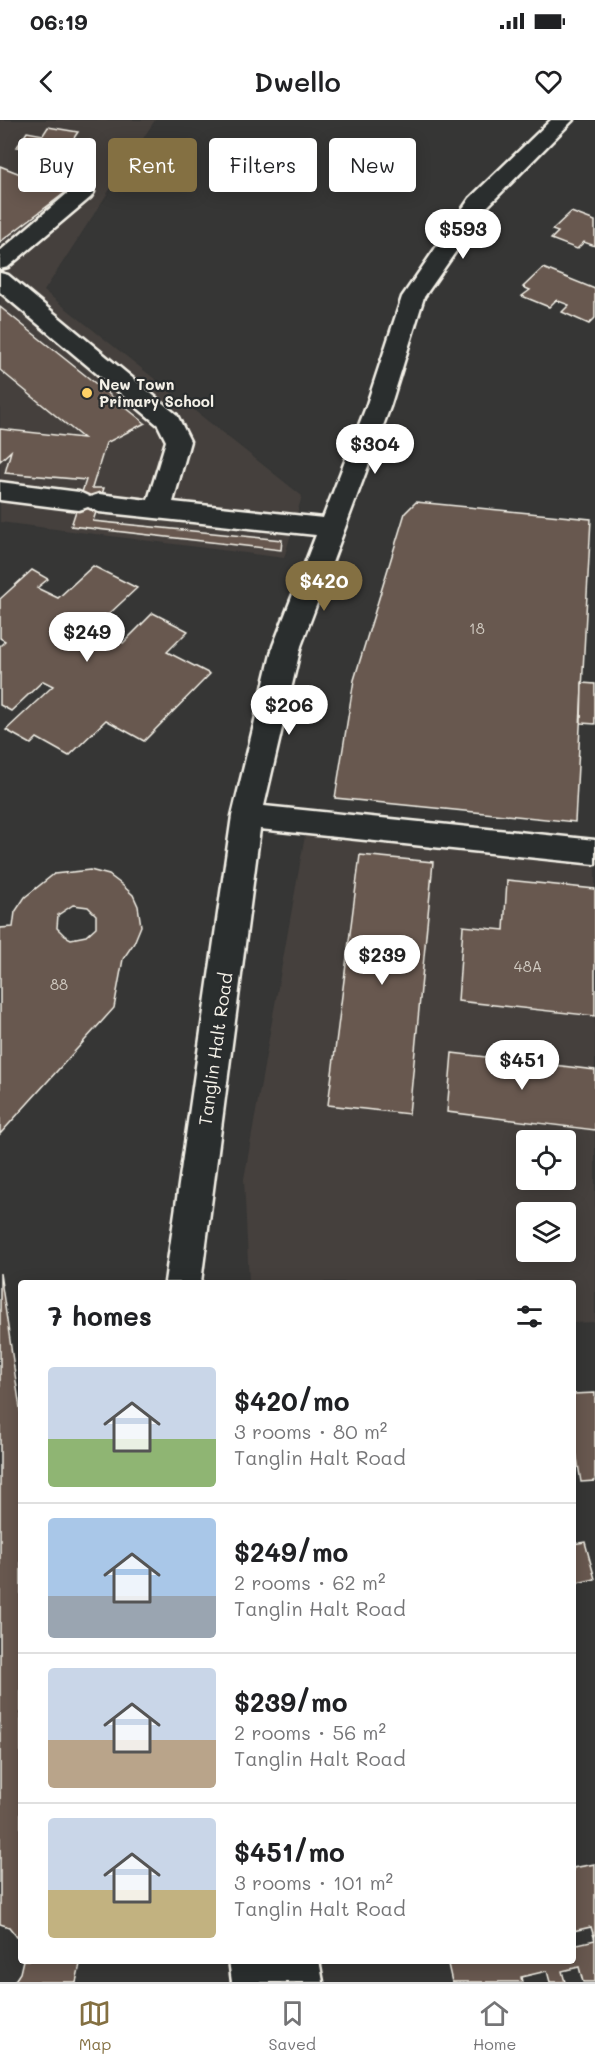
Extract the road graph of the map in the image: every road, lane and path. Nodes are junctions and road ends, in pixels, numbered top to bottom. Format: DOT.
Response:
graph roads {
  1 [pos="563,120"];
  2 [pos="83,192"];
  3 [pos="0,262"];
  4 [pos="0,280"];
  5 [pos="0,491"];
  6 [pos="158,509"];
  7 [pos="332,528"];
  8 [pos="247,816"];
  9 [pos="595,852"];
  10 [pos="183,1280"];
  11 [pos="252,1964"];
  12 [pos="297,1964"];
  13 [pos="255,1982"];
  14 [pos="300,1982"];
  1 -- 7 [label="street, Tanglin Halt Road"];
  2 -- 3 [label="street"];
  4 -- 6 [label="street"];
  5 -- 6 [label="street"];
  6 -- 7 [label="street"];
  7 -- 8 [label="street, Tanglin Halt Road"];
  8 -- 9 [label="street"];
  8 -- 10 [label="street, Tanglin Halt Road"];
  11 -- 13 [label="street"];
  12 -- 14 [label="street"];
}
